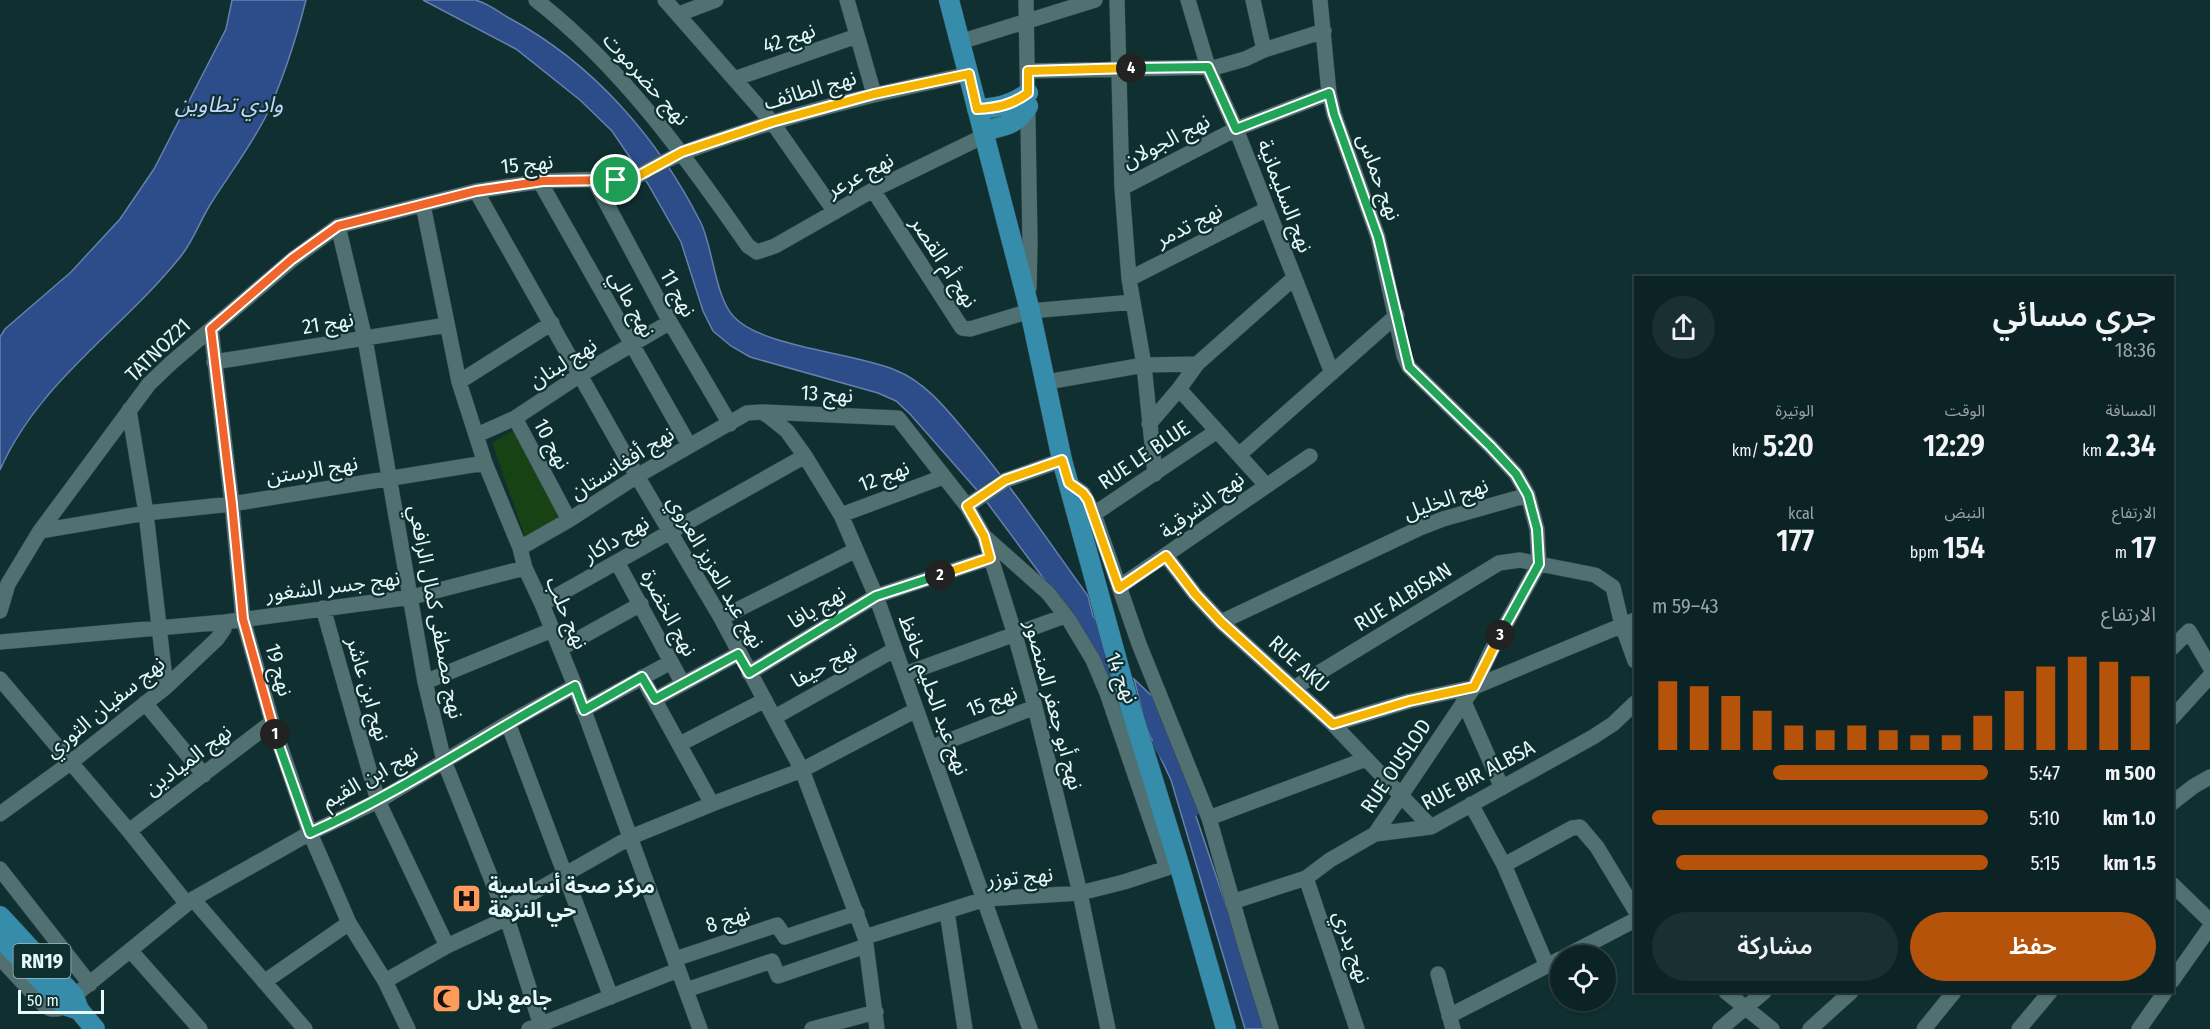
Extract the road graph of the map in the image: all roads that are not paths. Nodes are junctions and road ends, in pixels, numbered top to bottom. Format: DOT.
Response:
graph roads {
  1 [pos="536,0"];
  2 [pos="665,0"];
  3 [pos="716,0"];
  4 [pos="847,0"];
  5 [pos="949,0"];
  6 [pos="1026,0"];
  7 [pos="1095,0"];
  8 [pos="1117,0"];
  9 [pos="1188,0"];
  10 [pos="1253,0"];
  11 [pos="1320,0"];
  12 [pos="679,14"];
  13 [pos="1026,20"];
  14 [pos="1324,31"];
  15 [pos="857,36"];
  16 [pos="960,42"];
  17 [pos="1264,50"];
  18 [pos="1208,67"];
  19 [pos="1118,68"];
  20 [pos="1028,71"];
  21 [pos="969,74"];
  22 [pos="734,79"];
  23 [pos="1329,93"];
  24 [pos="874,94"];
  25 [pos="1028,100"];
  26 [pos="977,109"];
  27 [pos="772,122"];
  28 [pos="1236,129"];
  29 [pos="983,133"];
  30 [pos="682,152"];
  31 [pos="638,176"];
  32 [pos="594,180"];
  33 [pos="540,182"];
  34 [pos="1122,188"];
  35 [pos="873,190"];
  36 [pos="476,191"];
  37 [pos="423,205"];
  38 [pos="1268,209"];
  39 [pos="835,212"];
  40 [pos="338,226"];
  41 [pos="757,252"];
  42 [pos="1294,278"];
  43 [pos="1129,279"];
  44 [pos="1133,302"];
  45 [pos="1029,307"];
  46 [pos="1397,315"];
  47 [pos="670,322"];
  48 [pos="552,323"];
  49 [pos="447,325"];
  50 [pos="211,329"];
  51 [pos="365,339"];
  52 [pos="631,346"];
  53 [pos="214,362"];
  54 [pos="1197,364"];
  55 [pos="1144,365"];
  56 [pos="1409,367"];
  57 [pos="1332,373"];
  58 [pos="580,375"];
  59 [pos="459,382"];
  60 [pos="1047,382"];
  61 [pos="1179,389"];
  62 [pos="129,410"];
  63 [pos="751,412"];
  64 [pos="515,418"];
  65 [pos="898,418"];
  66 [pos="730,424"];
  67 [pos="1149,424"];
  68 [pos="1217,431"];
  69 [pos="477,435"];
  70 [pos="689,445"];
  71 [pos="1240,454"];
  72 [pos="805,456"];
  73 [pos="1310,456"];
  74 [pos="1062,460"];
  75 [pos="485,463"];
  76 [pos="1155,474"];
  77 [pos="637,476"];
  78 [pos="943,477"];
  79 [pos="390,478"];
  80 [pos="1266,485"];
  81 [pos="1070,486"];
  82 [pos="1528,495"];
  83 [pos="232,504"];
  84 [pos="967,506"];
  85 [pos="146,513"];
  86 [pos="1094,514"];
  87 [pos="841,515"];
  88 [pos="569,520"];
  89 [pos="40,531"];
  90 [pos="670,532"];
  91 [pos="984,536"];
  92 [pos="520,549"];
  93 [pos="856,550"];
  94 [pos="1166,556"];
  95 [pos="990,558"];
  96 [pos="617,562"];
  97 [pos="1539,564"];
  98 [pos="525,568"];
  99 [pos="1119,588"];
  100 [pos="876,596"];
  101 [pos="412,597"];
  102 [pos="542,604"];
  103 [pos="641,604"];
  104 [pos="323,608"];
  105 [pos="0,611"];
  106 [pos="1065,616"];
  107 [pos="721,618"];
  108 [pos="243,619"];
  109 [pos="225,622"];
  110 [pos="1221,622"];
  111 [pos="1629,623"];
  112 [pos="159,628"];
  113 [pos="552,630"];
  114 [pos="1015,635"];
  115 [pos="0,642"];
  116 [pos="2174,646"];
  117 [pos="560,649"];
  118 [pos="894,650"];
  119 [pos="738,654"];
  120 [pos="1634,655"];
  121 [pos="671,662"];
  122 [pos="2210,667"];
  123 [pos="749,673"];
  124 [pos="905,674"];
  125 [pos="2210,676"];
  126 [pos="642,677"];
  127 [pos="0,679"];
  128 [pos="425,682"];
  129 [pos="683,684"];
  130 [pos="575,686"];
  131 [pos="166,687"];
  132 [pos="1474,687"];
  133 [pos="1294,688"];
  134 [pos="655,699"];
  135 [pos="765,700"];
  136 [pos="1464,702"];
  137 [pos="145,704"];
  138 [pos="1634,704"];
  139 [pos="1035,707"];
  140 [pos="584,710"];
  141 [pos="916,710"];
  142 [pos="2174,716"];
  143 [pos="775,717"];
  144 [pos="272,722"];
  145 [pos="508,723"];
  146 [pos="1333,724"];
  147 [pos="680,744"];
  148 [pos="930,748"];
  149 [pos="1366,759"];
  150 [pos="444,761"];
  151 [pos="70,763"];
  152 [pos="802,770"];
  153 [pos="204,775"];
  154 [pos="2210,777"];
  155 [pos="1502,788"];
  156 [pos="1400,796"];
  157 [pos="378,801"];
  158 [pos="2174,801"];
  159 [pos="712,804"];
  160 [pos="1471,804"];
  161 [pos="0,814"];
  162 [pos="1209,818"];
  163 [pos="1431,827"];
  164 [pos="129,831"];
  165 [pos="310,833"];
  166 [pos="1375,834"];
  167 [pos="631,837"];
  168 [pos="1173,866"];
  169 [pos="1504,866"];
  170 [pos="0,869"];
  171 [pos="565,873"];
  172 [pos="1306,879"];
  173 [pos="2174,886"];
  174 [pos="1080,893"];
  175 [pos="985,899"];
  176 [pos="190,902"];
  177 [pos="1232,902"];
  178 [pos="1634,908"];
  179 [pos="947,912"];
  180 [pos="506,913"];
  181 [pos="857,913"];
  182 [pos="0,916"];
  183 [pos="1634,921"];
  184 [pos="2210,921"];
  185 [pos="350,923"];
  186 [pos="2210,927"];
  187 [pos="0,937"];
  188 [pos="866,942"];
  189 [pos="1587,945"];
  190 [pos="447,946"];
  191 [pos="129,950"];
  192 [pos="1550,956"];
  193 [pos="0,958"];
  194 [pos="1550,964"];
  195 [pos="676,965"];
  196 [pos="1438,974"];
  197 [pos="2174,978"];
  198 [pos="385,981"];
  199 [pos="264,982"];
  200 [pos="90,984"];
  201 [pos="686,990"];
  202 [pos="1727,993"];
  203 [pos="1763,993"];
  204 [pos="1850,993"];
  205 [pos="1952,993"];
  206 [pos="2049,993"];
  207 [pos="2164,993"];
  208 [pos="611,997"];
  209 [pos="72,1004"];
  210 [pos="1747,1007"];
  211 [pos="876,1012"];
  212 [pos="1451,1023"];
  213 [pos="406,1028"];
  214 [pos="537,1028"];
  215 [pos="95,1029"];
  216 [pos="200,1029"];
  217 [pos="305,1029"];
  218 [pos="700,1029"];
  219 [pos="812,1029"];
  220 [pos="877,1029"];
  221 [pos="965,1029"];
  222 [pos="1030,1029"];
  223 [pos="1108,1029"];
  224 [pos="1226,1029"];
  225 [pos="1271,1029"];
  226 [pos="1357,1029"];
  227 [pos="1720,1029"];
  228 [pos="1772,1029"];
  229 [pos="1810,1029"];
  230 [pos="1924,1029"];
  231 [pos="2019,1029"];
  232 [pos="2139,1029"];
  1 -- 30 [label="street, نهج حضرموت"];
  2 -- 12 [label="street"];
  3 -- 12 [label="street"];
  4 -- 15 [label="street"];
  5 -- 16 [label="main road"];
  6 -- 13 [label="street"];
  7 -- 13 [label="street"];
  8 -- 19 [label="street"];
  9 -- 18 [label="street, نهج السليمانية"];
  10 -- 17 [label="street"];
  11 -- 14 [label="street, نهج حماس"];
  12 -- 22 [label="street"];
  13 -- 16 [label="street"];
  13 -- 20 [label="street"];
  14 -- 17 [label="street"];
  14 -- 23 [label="street, نهج حماس"];
  15 -- 22 [label="street, نهج 42"];
  15 -- 24 [label="street"];
  16 -- 21 [label="main road"];
  17 -- 18 [label="street"];
  18 -- 19 [label="street"];
  18 -- 28 [label="street, نهج السليمانية"];
  19 -- 20 [label="street"];
  19 -- 34 [label="street"];
  20 -- 25 [label="street"];
  21 -- 24 [label="street, نهج الطائف"];
  21 -- 26 [label="main road"];
  22 -- 27 [label="street"];
  23 -- 28 [label="street, نهج الجولان"];
  23 -- 46 [label="street, نهج حماس"];
  24 -- 27 [label="street, نهج الطائف"];
  25 -- 26 [label="main road"];
  25 -- 29 [label="main road"];
  25 -- 45 [label="street"];
  26 -- 29 [label="main road"];
  27 -- 30 [label="street, نهج الطائف"];
  27 -- 39 [label="street"];
  28 -- 34 [label="street, نهج الجولان"];
  28 -- 38 [label="street, نهج السليمانية"];
  29 -- 35 [label="street, نهج عرعر"];
  29 -- 45 [label="main road"];
  30 -- 31 [label="street, نهج الطائف"];
  30 -- 41 [label="street, نهج حضرموت"];
  31 -- 32 [label="street, نهج 15"];
  32 -- 33 [label="street, نهج 15"];
  32 -- 47 [label="street, نهج 11"];
  33 -- 36 [label="street, نهج 15"];
  33 -- 52 [label="street, نهج مالي"];
  34 -- 43 [label="street"];
  35 -- 39 [label="street, نهج عرعر"];
  35 -- 45 [label="street, نهج أم القصر"];
  36 -- 37 [label="street, نهج 15"];
  36 -- 48 [label="street, نهج عبد العزيز العروي"];
  37 -- 40 [label="street, TATNOZ21"];
  37 -- 49 [label="street, نهج حلب"];
  38 -- 42 [label="street, نهج السليمانية"];
  38 -- 43 [label="street, نهج تدمر"];
  39 -- 41 [label="street, نهج عرعر"];
  40 -- 50 [label="street, TATNOZ21"];
  40 -- 51 [label="street, نهج مصطفى كمال الرافعي"];
  42 -- 54 [label="street"];
  42 -- 57 [label="street, نهج السليمانية"];
  43 -- 44 [label="street"];
  44 -- 45 [label="street"];
  44 -- 55 [label="street"];
  45 -- 60 [label="main road"];
  46 -- 56 [label="street, نهج حماس"];
  46 -- 57 [label="street"];
  47 -- 52 [label="street, نهج لبنان"];
  47 -- 66 [label="street, نهج 11"];
  48 -- 58 [label="street, نهج عبد العزيز العروي"];
  48 -- 59 [label="street"];
  49 -- 51 [label="street, نهج 21"];
  49 -- 59 [label="street, نهج حلب"];
  50 -- 53 [label="street, نهج 19"];
  50 -- 62 [label="street, TATNOZ21"];
  51 -- 53 [label="street, نهج 21"];
  51 -- 79 [label="street, نهج مصطفى كمال الرافعي"];
  52 -- 58 [label="street, نهج لبنان"];
  52 -- 70 [label="street, نهج مالي"];
  53 -- 83 [label="street, نهج 19"];
  54 -- 55 [label="street"];
  54 -- 61 [label="street"];
  55 -- 60 [label="street"];
  55 -- 67 [label="street"];
  56 -- 82 [label="street, نهج الخليل"];
  57 -- 71 [label="street"];
  58 -- 64 [label="street, نهج لبنان"];
  58 -- 77 [label="street, نهج عبد العزيز العروي"];
  59 -- 69 [label="street, نهج حلب"];
  60 -- 74 [label="main road"];
  61 -- 67 [label="street"];
  61 -- 68 [label="street"];
  62 -- 85 [label="street"];
  62 -- 89 [label="street, TATNOZ21"];
  63 -- 65 [label="street, نهج 13"];
  63 -- 66 [label="street, نهج أفغانستان"];
  63 -- 72 [label="street, نهج عبد الحليم حافظ"];
  64 -- 69 [label="street, نهج لبنان"];
  64 -- 88 [label="street, نهج 10"];
  65 -- 78 [label="street, نهج أبو جعفر المنصور"];
  66 -- 70 [label="street, نهج أفغانستان"];
  67 -- 76 [label="street"];
  68 -- 71 [label="street"];
  68 -- 76 [label="street, RUE LE BLUE"];
  69 -- 75 [label="street, نهج حلب"];
  70 -- 77 [label="street, نهج أفغانستان"];
  71 -- 80 [label="street"];
  72 -- 87 [label="street, نهج عبد الحليم حافظ"];
  72 -- 90 [label="street, نهج داكار"];
  73 -- 80 [label="street, نهج الشرقية"];
  74 -- 81 [label="main road"];
  74 -- 84 [label="street"];
  75 -- 79 [label="street, نهج الرستن"];
  75 -- 92 [label="street, نهج حلب"];
  76 -- 86 [label="street, RUE LE BLUE"];
  77 -- 88 [label="street, نهج أفغانستان"];
  77 -- 90 [label="street, نهج عبد العزيز العروي"];
  78 -- 84 [label="street, نهج أبو جعفر المنصور"];
  78 -- 87 [label="street, نهج 12"];
  79 -- 83 [label="street, نهج الرستن"];
  79 -- 101 [label="street, نهج مصطفى كمال الرافعي"];
  80 -- 94 [label="street, نهج الشرقية"];
  81 -- 86 [label="street"];
  81 -- 168 [label="main road"];
  82 -- 97 [label="street"];
  82 -- 110 [label="street, نهج الخليل"];
  83 -- 85 [label="street, نهج الرستن"];
  83 -- 108 [label="street, نهج 19"];
  84 -- 91 [label="street, نهج أبو جعفر المنصور"];
  85 -- 89 [label="street, نهج الرستن"];
  85 -- 112 [label="street"];
  86 -- 99 [label="street"];
  87 -- 93 [label="street, نهج عبد الحليم حافظ"];
  88 -- 92 [label="street, نهج أفغانستان"];
  89 -- 105 [label="street, TATNOZ21"];
  90 -- 96 [label="street, نهج داكار"];
  90 -- 107 [label="street, نهج عبد العزيز العروي"];
  91 -- 95 [label="street, نهج أبو جعفر المنصور"];
  91 -- 106 [label="street, نهج 14"];
  92 -- 98 [label="street, نهج حلب"];
  93 -- 100 [label="street, نهج عبد الحليم حافظ"];
  93 -- 107 [label="street"];
  94 -- 99 [label="street, نهج الشرقية"];
  94 -- 110 [label="street, RUE AKU"];
  95 -- 100 [label="street, نهج يافا"];
  95 -- 114 [label="street, نهج أبو جعفر المنصور"];
  96 -- 102 [label="street, نهج داكار"];
  96 -- 103 [label="street, نهج الخضرة"];
  97 -- 111 [label="street, RUE ALBISAN"];
  97 -- 132 [label="street, RUE OUSLOD"];
  97 -- 133 [label="street, RUE ALBISAN"];
  98 -- 101 [label="street, نهج جسر الشغور"];
  98 -- 102 [label="street, نهج حلب"];
  99 -- 162 [label="street"];
  100 -- 118 [label="street, نهج عبد الحليم حافظ"];
  100 -- 123 [label="street, نهج يافا"];
  101 -- 104 [label="street, نهج جسر الشغور"];
  101 -- 128 [label="street, نهج مصطفى كمال الرافعي"];
  102 -- 113 [label="street, نهج حلب"];
  103 -- 117 [label="street"];
  103 -- 121 [label="street, نهج الخضرة"];
  104 -- 108 [label="street, نهج جسر الشغور"];
  104 -- 157 [label="street, نهج ابن عاشر"];
  106 -- 114 [label="street"];
  106 -- 168 [label="street, نهج 14"];
  107 -- 119 [label="street, نهج عبد العزيز العروي"];
  108 -- 109 [label="street, نهج جسر الشغور"];
  108 -- 144 [label="street, نهج 19"];
  109 -- 112 [label="street, نهج جسر الشغور"];
  109 -- 131 [label="street, نهج سفيان الثوري"];
  110 -- 133 [label="street, RUE AKU"];
  111 -- 120 [label="street"];
  111 -- 132 [label="street"];
  112 -- 115 [label="street, نهج جسر الشغور"];
  112 -- 131 [label="street"];
  113 -- 117 [label="street, نهج حلب"];
  113 -- 128 [label="street"];
  114 -- 124 [label="street"];
  114 -- 139 [label="street, نهج أبو جعفر المنصور"];
  116 -- 122 [label="street"];
  117 -- 130 [label="street, نهج حلب"];
  118 -- 124 [label="street, نهج عبد الحليم حافظ"];
  118 -- 143 [label="street, نهج حيفا"];
  119 -- 123 [label="street, نهج عبد العزيز العروي"];
  119 -- 129 [label="street"];
  121 -- 126 [label="street"];
  121 -- 129 [label="street, نهج الخضرة"];
  123 -- 135 [label="street, نهج عبد العزيز العروي"];
  124 -- 141 [label="street, نهج عبد الحليم حافظ"];
  125 -- 142 [label="street"];
  126 -- 134 [label="street"];
  126 -- 140 [label="street"];
  127 -- 151 [label="street"];
  128 -- 150 [label="street, نهج مصطفى كمال الرافعي"];
  129 -- 134 [label="street"];
  130 -- 140 [label="street, نهج حلب"];
  130 -- 145 [label="street, نهج ابن القيم"];
  131 -- 137 [label="street, نهج سفيان الثوري"];
  132 -- 136 [label="street, RUE OUSLOD"];
  132 -- 146 [label="street"];
  133 -- 146 [label="street, RUE AKU"];
  134 -- 147 [label="street"];
  135 -- 143 [label="street, نهج عبد العزيز العروي"];
  135 -- 147 [label="street"];
  136 -- 155 [label="street"];
  136 -- 156 [label="street, RUE OUSLOD"];
  137 -- 151 [label="street, نهج سفيان الثوري"];
  137 -- 153 [label="street"];
  138 -- 155 [label="street, RUE BIR ALBSA"];
  139 -- 148 [label="street, نهج 15"];
  139 -- 174 [label="street, نهج أبو جعفر المنصور"];
  140 -- 167 [label="street, نهج حلب"];
  141 -- 148 [label="street, نهج عبد الحليم حافظ"];
  141 -- 152 [label="street"];
  143 -- 152 [label="street, نهج عبد العزيز العروي"];
  144 -- 153 [label="street, نهج الميادين"];
  144 -- 165 [label="street, نهج 19"];
  145 -- 150 [label="street, نهج ابن القيم"];
  145 -- 171 [label="street"];
  146 -- 149 [label="street, RUE AKU"];
  147 -- 159 [label="street"];
  148 -- 175 [label="street, نهج عبد الحليم حافظ"];
  149 -- 156 [label="street, RUE AKU"];
  149 -- 162 [label="street"];
  150 -- 157 [label="street, نهج ابن القيم"];
  150 -- 180 [label="street, نهج مصطفى كمال الرافعي"];
  151 -- 161 [label="street, نهج سفيان الثوري"];
  151 -- 164 [label="street"];
  152 -- 159 [label="street"];
  152 -- 181 [label="street, نهج عبد العزيز العروي"];
  153 -- 164 [label="street, نهج الميادين"];
  154 -- 158 [label="street"];
  155 -- 160 [label="street, RUE BIR ALBSA"];
  156 -- 163 [label="street, RUE AKU"];
  156 -- 166 [label="street, RUE OUSLOD"];
  157 -- 165 [label="street, نهج ابن القيم"];
  157 -- 190 [label="street, نهج ابن عاشر"];
  159 -- 167 [label="street"];
  160 -- 163 [label="street, RUE BIR ALBSA"];
  160 -- 169 [label="street"];
  162 -- 177 [label="street"];
  163 -- 166 [label="street, RUE BIR ALBSA"];
  164 -- 176 [label="street"];
  165 -- 176 [label="street, نهج ابن القيم"];
  165 -- 185 [label="street, نهج 19"];
  166 -- 172 [label="street, RUE BIR ALBSA"];
  167 -- 171 [label="street"];
  167 -- 195 [label="street, نهج حلب"];
  168 -- 174 [label="street, نهج توزر"];
  168 -- 224 [label="main road"];
  169 -- 178 [label="street"];
  169 -- 192 [label="street"];
  170 -- 200 [label="street"];
  171 -- 180 [label="street"];
  171 -- 208 [label="street"];
  172 -- 177 [label="street, RUE BIR ALBSA"];
  172 -- 226 [label="street, نهج بدري"];
  173 -- 184 [label="street"];
  174 -- 175 [label="street, نهج توزر"];
  174 -- 223 [label="street, نهج أبو جعفر المنصور"];
  175 -- 179 [label="street, نهج توزر"];
  175 -- 222 [label="street, نهج عبد الحليم حافظ"];
  176 -- 191 [label="street, نهج ابن القيم"];
  176 -- 199 [label="street"];
  177 -- 225 [label="street"];
  179 -- 188 [label="street, نهج توزر"];
  179 -- 221 [label="street"];
  180 -- 190 [label="street"];
  180 -- 214 [label="street, نهج مصطفى كمال الرافعي"];
  181 -- 188 [label="street, نهج عبد العزيز العروي"];
  181 -- 195 [label="street, نهج 8"];
  182 -- 209 [label="main road, RN19"];
  183 -- 189 [label="street"];
  185 -- 198 [label="street, نهج 19"];
  185 -- 199 [label="street"];
  186 -- 197 [label="street"];
  187 -- 209 [label="main road, RN19"];
  188 -- 201 [label="street, نهج توزر"];
  188 -- 211 [label="street, نهج عبد العزيز العروي"];
  190 -- 198 [label="street"];
  191 -- 200 [label="street, نهج ابن القيم"];
  191 -- 216 [label="street"];
  193 -- 209 [label="street"];
  194 -- 212 [label="street"];
  195 -- 201 [label="street, نهج حلب"];
  195 -- 208 [label="street"];
  196 -- 212 [label="street"];
  198 -- 213 [label="street, نهج 19"];
  199 -- 217 [label="street"];
  200 -- 209 [label="street, نهج ابن القيم"];
  201 -- 218 [label="street, نهج حلب"];
  202 -- 210 [label="street"];
  203 -- 210 [label="street"];
  204 -- 229 [label="street"];
  205 -- 230 [label="street"];
  206 -- 231 [label="street"];
  207 -- 232 [label="street"];
  208 -- 214 [label="street"];
  209 -- 215 [label="main road, RN19"];
  210 -- 227 [label="street"];
  210 -- 228 [label="street"];
  211 -- 219 [label="street"];
  211 -- 220 [label="street, نهج عبد العزيز العروي"];
}
